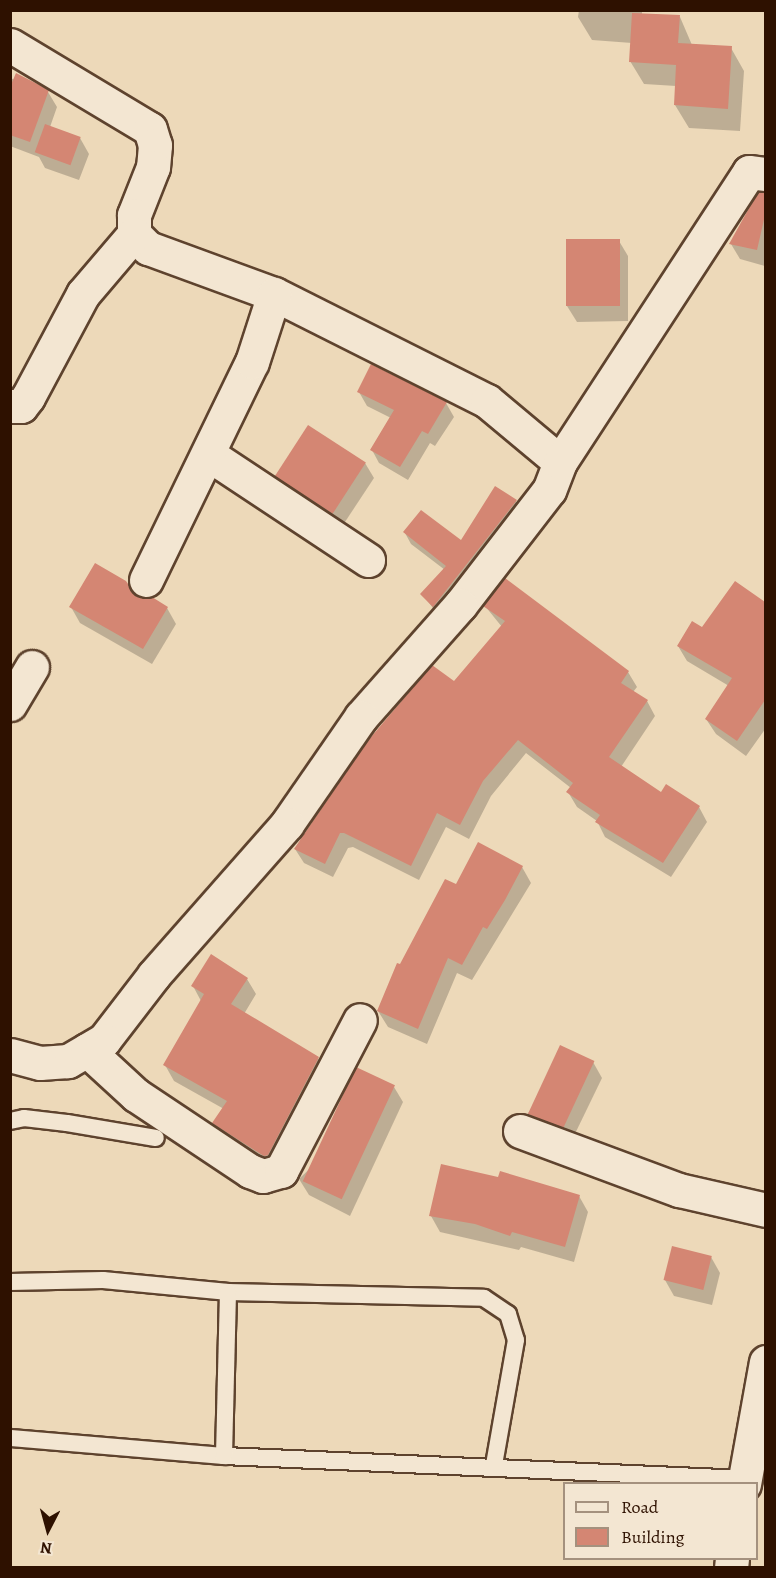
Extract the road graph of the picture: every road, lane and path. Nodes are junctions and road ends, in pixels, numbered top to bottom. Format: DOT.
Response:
graph roads {
  1 [pos="10,45"];
  2 [pos="765,174"];
  3 [pos="134,234"];
  4 [pos="274,294"];
  5 [pos="10,406"];
  6 [pos="208,454"];
  7 [pos="560,462"];
  8 [pos="368,560"];
  9 [pos="146,580"];
  10 [pos="32,667"];
  11 [pos="10,704"];
  12 [pos="360,1020"];
  13 [pos="87,1050"];
  14 [pos="10,1055"];
  15 [pos="10,1121"];
  16 [pos="519,1131"];
  17 [pos="156,1138"];
  18 [pos="765,1210"];
  19 [pos="10,1282"];
  20 [pos="228,1292"];
  21 [pos="765,1362"];
  22 [pos="10,1438"];
  23 [pos="224,1456"];
  24 [pos="494,1465"];
  25 [pos="744,1481"];
  1 -- 3 [label="street"];
  2 -- 7 [label="street"];
  3 -- 4 [label="street"];
  3 -- 5 [label="street"];
  4 -- 6 [label="street"];
  4 -- 7 [label="street"];
  6 -- 8 [label="street"];
  6 -- 9 [label="street"];
  7 -- 13 [label="street"];
  10 -- 11 [label="street"];
  12 -- 13 [label="street"];
  13 -- 14 [label="street"];
  15 -- 17 [label="lane"];
  16 -- 18 [label="street"];
  19 -- 20 [label="lane"];
  20 -- 23 [label="lane"];
  20 -- 24 [label="lane"];
  21 -- 25 [label="street"];
  22 -- 23 [label="lane"];
  23 -- 24 [label="lane"];
  24 -- 25 [label="lane"];
}
